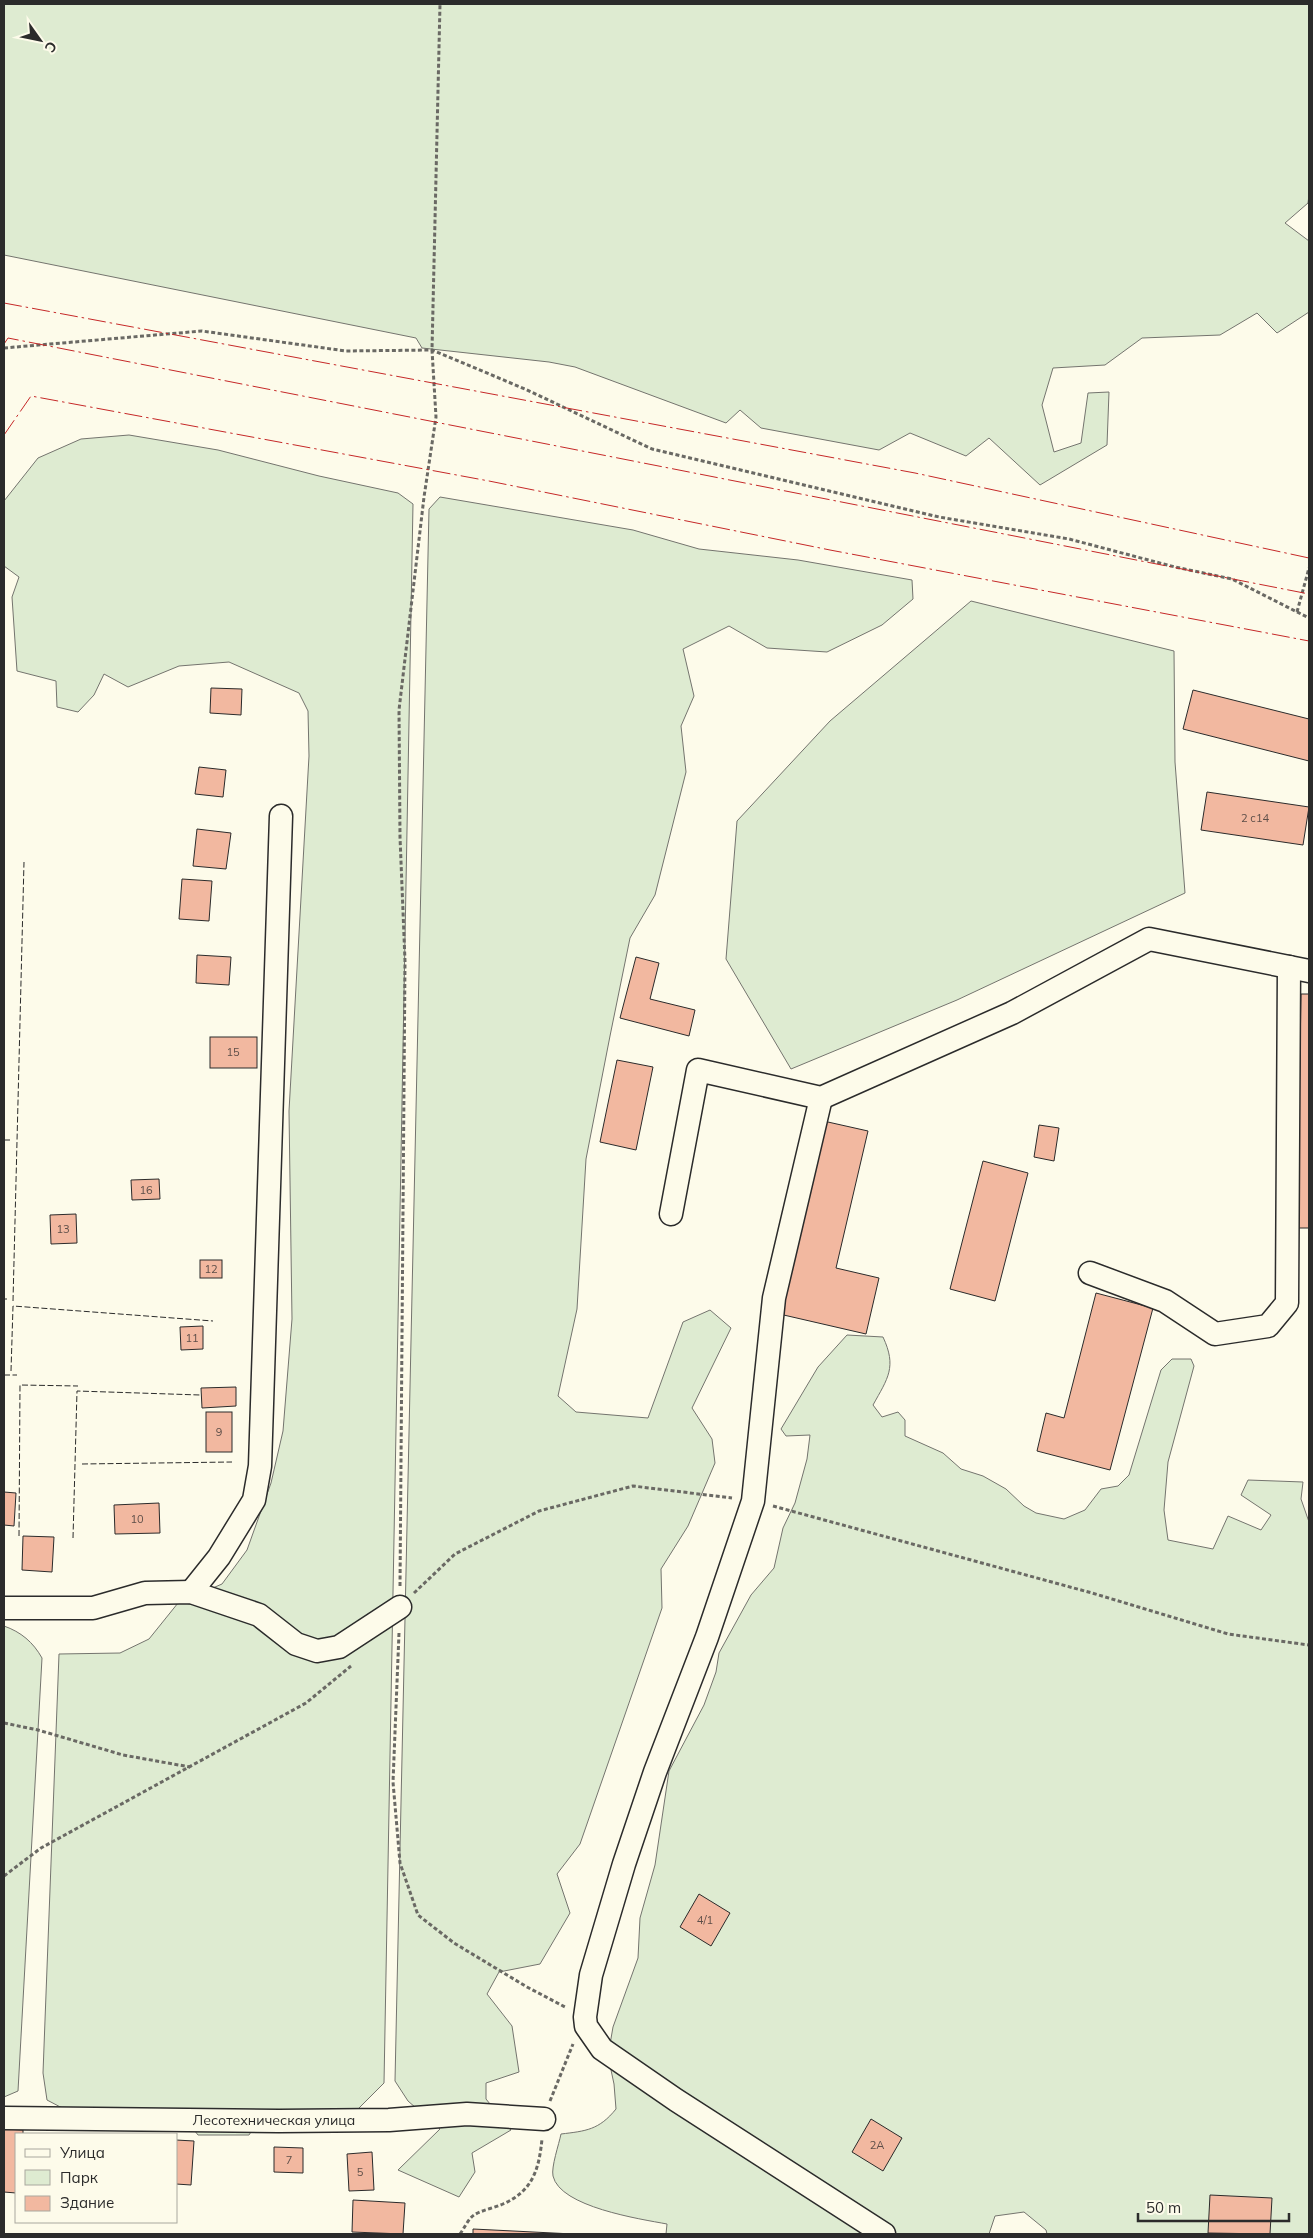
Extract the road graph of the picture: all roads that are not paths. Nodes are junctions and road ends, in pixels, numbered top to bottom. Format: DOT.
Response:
graph roads {
  1 [pos="280,816"];
  2 [pos="1299,969"];
  3 [pos="821,1098"];
  4 [pos="670,1214"];
  5 [pos="1090,1273"];
  6 [pos="191,1592"];
  7 [pos="400,1607"];
  8 [pos="4,1608"];
  9 [pos="4,2118"];
  10 [pos="544,2119"];
  11 [pos="884,2234"];
  1 -- 6 [label="street"];
  2 -- 3 [label="street"];
  2 -- 5 [label="street"];
  3 -- 4 [label="street"];
  3 -- 11 [label="street"];
  6 -- 7 [label="street"];
  6 -- 8 [label="street"];
  9 -- 10 [label="street, Лесотехническая улица"];
}
